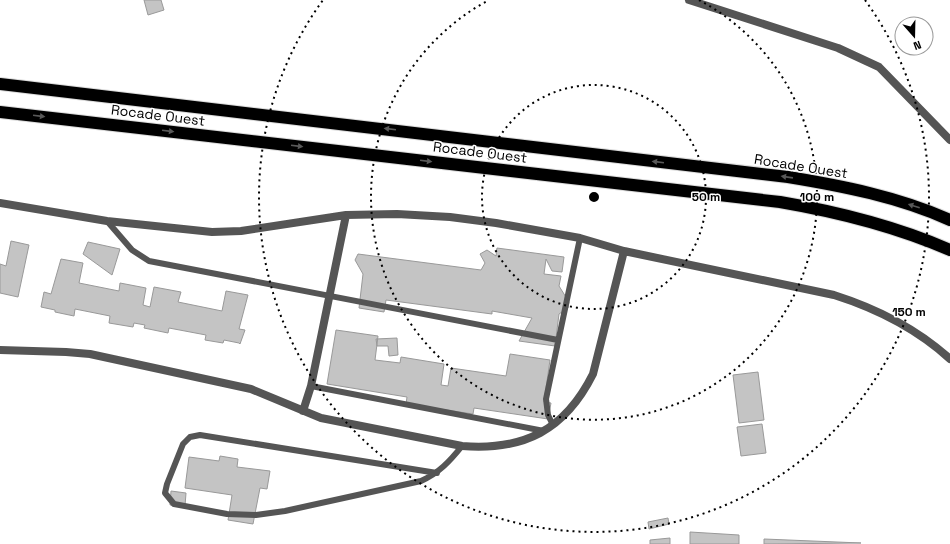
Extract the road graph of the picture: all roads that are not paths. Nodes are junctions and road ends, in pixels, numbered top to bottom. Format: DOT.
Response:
graph roads {
  1 [pos="689,0"];
  2 [pos="0,84"];
  3 [pos="0,112"];
  4 [pos="950,140"];
  5 [pos="0,202"];
  6 [pos="346,215"];
  7 [pos="950,220"];
  8 [pos="107,221"];
  9 [pos="580,238"];
  10 [pos="950,250"];
  11 [pos="624,251"];
  12 [pos="331,295"];
  13 [pos="558,340"];
  14 [pos="0,350"];
  15 [pos="950,359"];
  16 [pos="311,386"];
  17 [pos="303,411"];
  18 [pos="553,425"];
  19 [pos="544,431"];
  20 [pos="462,446"];
  21 [pos="437,473"];
  1 -- 4 [label="street"];
  7 -- 2 [label="highway, Rocade Ouest, one-way"];
  3 -- 10 [label="highway, Rocade Ouest, one-way"];
  5 -- 8 [label="street"];
  6 -- 8 [label="street"];
  6 -- 9 [label="street"];
  6 -- 12 [label="street"];
  8 -- 12 [label="lane"];
  9 -- 11 [label="street"];
  9 -- 13 [label="lane"];
  11 -- 15 [label="street"];
  11 -- 18 [label="street"];
  12 -- 13 [label="lane"];
  12 -- 16 [label="street"];
  13 -- 18 [label="lane"];
  14 -- 17 [label="street"];
  16 -- 17 [label="street"];
  16 -- 19 [label="lane"];
  17 -- 20 [label="street"];
  18 -- 19 [label="street"];
  19 -- 20 [label="street"];
  20 -- 21 [label="lane"];
  21 -- 21 [label="lane"];
}
